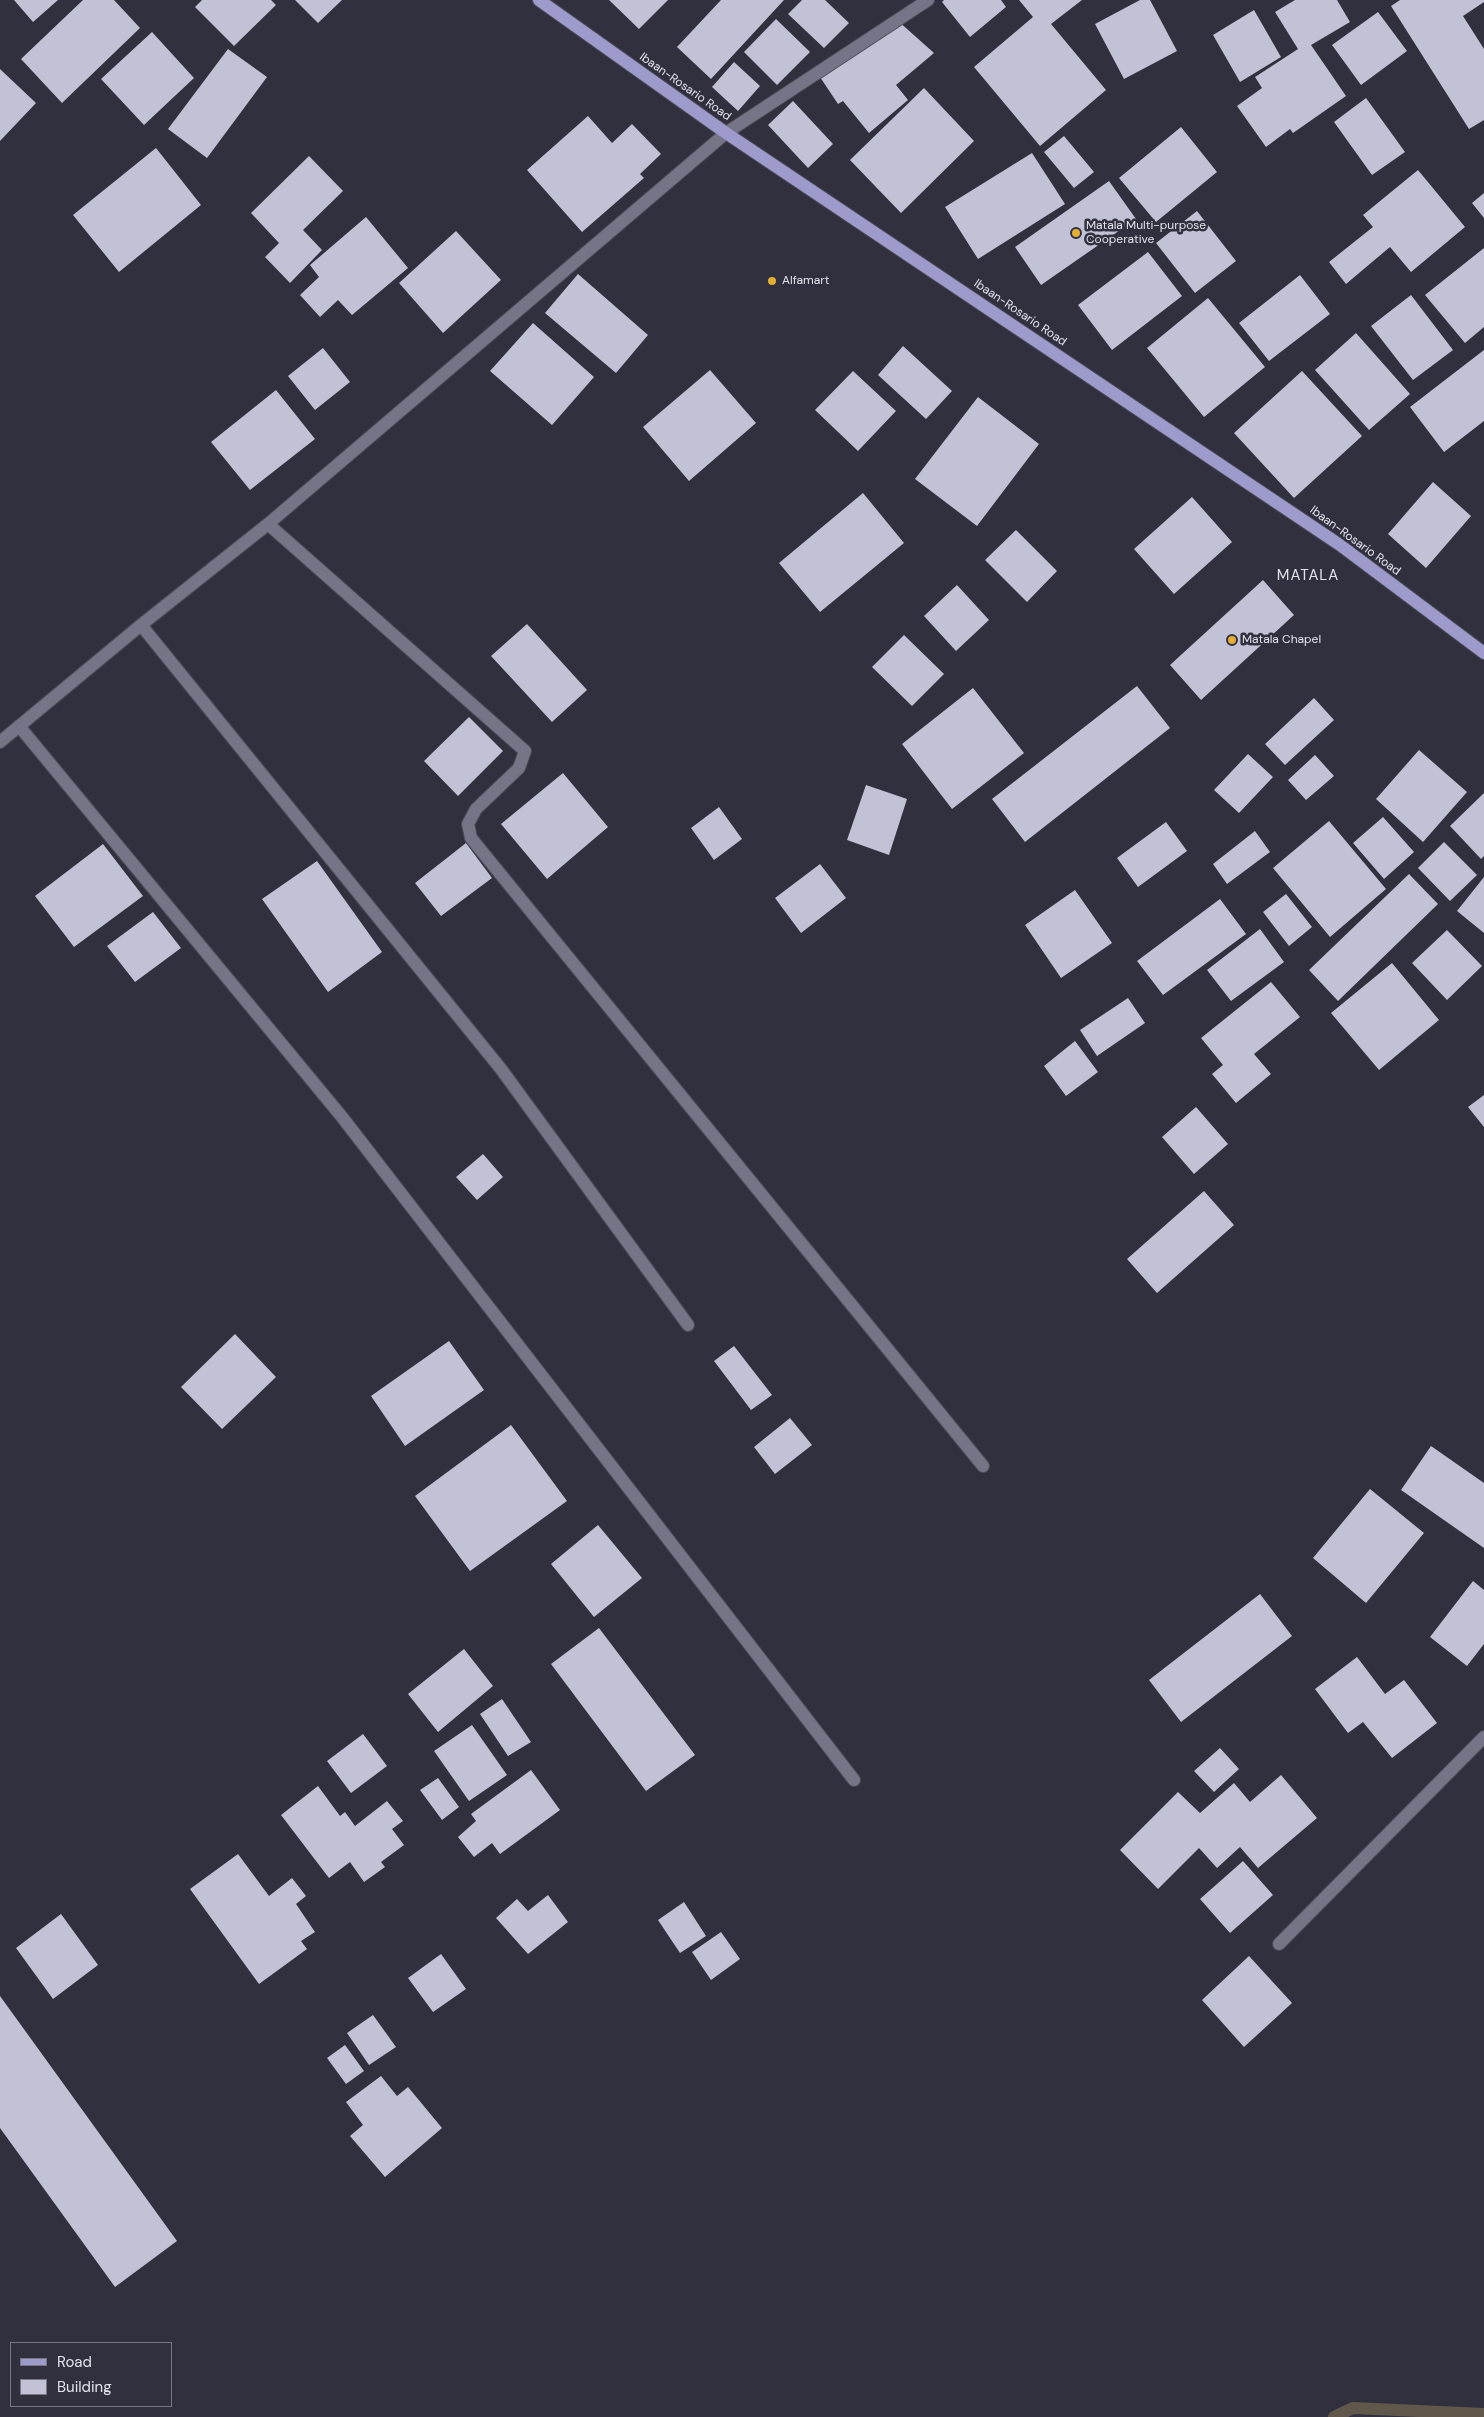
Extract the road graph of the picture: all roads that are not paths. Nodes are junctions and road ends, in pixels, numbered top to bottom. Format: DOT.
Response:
graph roads {
  1 [pos="539,0"];
  2 [pos="928,0"];
  3 [pos="726,133"];
  4 [pos="268,524"];
  5 [pos="141,625"];
  6 [pos="1484,653"];
  7 [pos="19,726"];
  8 [pos="0,742"];
  9 [pos="688,1325"];
  10 [pos="983,1466"];
  11 [pos="1484,1737"];
  12 [pos="854,1780"];
  13 [pos="1279,1944"];
  1 -- 3 [label="main road, Ibaan-Rosario Road"];
  2 -- 3 [label="street"];
  3 -- 4 [label="street"];
  3 -- 6 [label="main road, Ibaan-Rosario Road"];
  4 -- 5 [label="street"];
  4 -- 10 [label="street"];
  5 -- 7 [label="street"];
  5 -- 9 [label="street"];
  7 -- 8 [label="street"];
  7 -- 12 [label="street"];
  11 -- 13 [label="street"];
}
